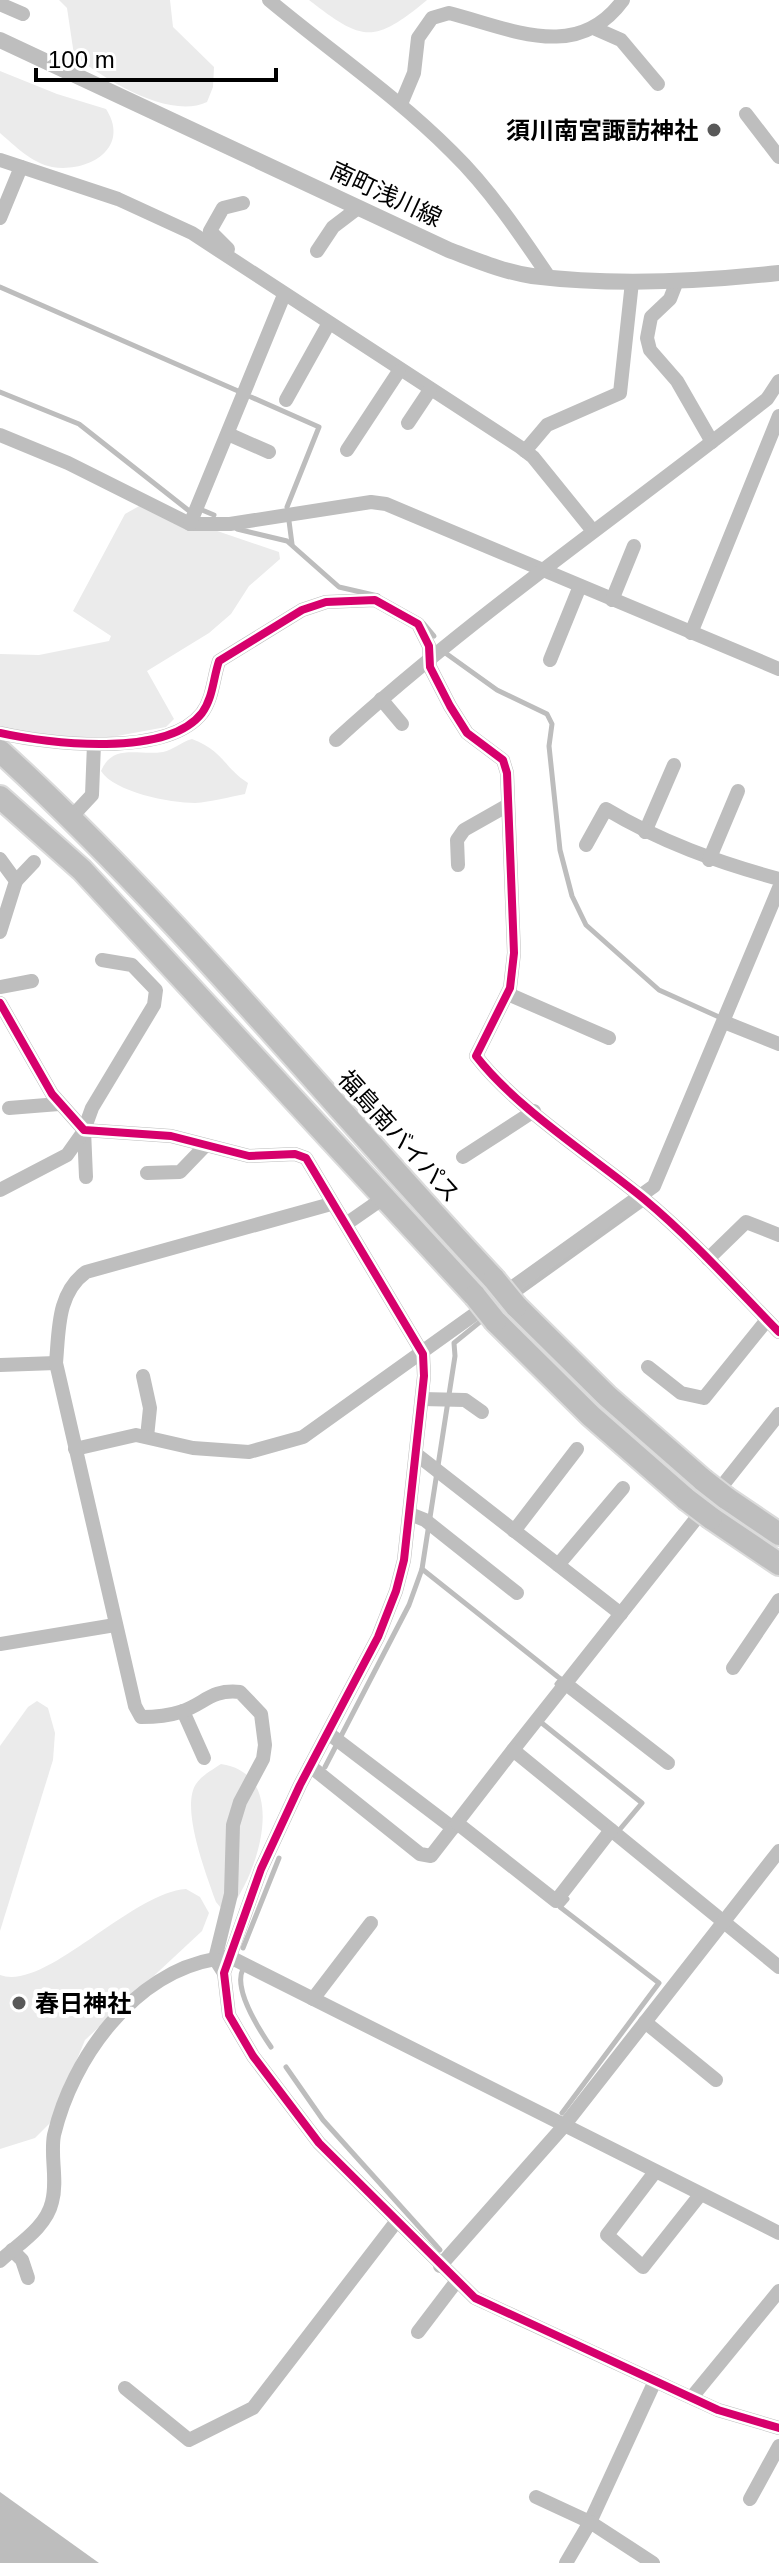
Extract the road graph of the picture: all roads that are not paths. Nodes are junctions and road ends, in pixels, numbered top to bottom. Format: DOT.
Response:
graph roads {
  1 [pos="269,0"];
  2 [pos="454,0"];
  3 [pos="623,0"];
  4 [pos="0,4"];
  5 [pos="23,14"];
  6 [pos="441,15"];
  7 [pos="596,29"];
  8 [pos="0,40"];
  9 [pos="658,84"];
  10 [pos="401,104"];
  11 [pos="746,114"];
  12 [pos="779,157"];
  13 [pos="0,160"];
  14 [pos="21,167"];
  15 [pos="243,203"];
  16 [pos="358,208"];
  17 [pos="0,218"];
  18 [pos="317,251"];
  19 [pos="242,267"];
  20 [pos="779,273"];
  21 [pos="549,277"];
  22 [pos="677,281"];
  23 [pos="632,282"];
  24 [pos="284,295"];
  25 [pos="329,323"];
  26 [pos="399,371"];
  27 [pos="779,381"];
  28 [pos="430,390"];
  29 [pos="286,400"];
  30 [pos="773,401"];
  31 [pos="779,416"];
  32 [pos="408,423"];
  33 [pos="228,434"];
  34 [pos="0,435"];
  35 [pos="712,442"];
  36 [pos="347,450"];
  37 [pos="525,451"];
  38 [pos="269,452"];
  39 [pos="190,524"];
  40 [pos="593,531"];
  41 [pos="634,546"];
  42 [pos="542,571"];
  43 [pos="580,586"];
  44 [pos="612,600"];
  45 [pos="691,633"];
  46 [pos="432,657"];
  47 [pos="550,660"];
  48 [pos="779,669"];
  49 [pos="381,699"];
  50 [pos="402,724"];
  51 [pos="0,733"];
  52 [pos="336,740"];
  53 [pos="94,744"];
  54 [pos="0,751"];
  55 [pos="674,765"];
  56 [pos="738,791"];
  57 [pos="0,797"];
  58 [pos="508,805"];
  59 [pos="78,810"];
  60 [pos="645,832"];
  61 [pos="586,845"];
  62 [pos="0,859"];
  63 [pos="709,860"];
  64 [pos="34,862"];
  65 [pos="458,865"];
  66 [pos="779,879"];
  67 [pos="16,881"];
  68 [pos="779,888"];
  69 [pos="0,932"];
  70 [pos="102,960"];
  71 [pos="32,981"];
  72 [pos="0,987"];
  73 [pos="508,994"];
  74 [pos="0,1003"];
  75 [pos="4,1018"];
  76 [pos="724,1022"];
  77 [pos="609,1038"];
  78 [pos="779,1044"];
  79 [pos="59,1104"];
  80 [pos="9,1108"];
  81 [pos="534,1111"];
  82 [pos="84,1130"];
  83 [pos="205,1146"];
  84 [pos="463,1157"];
  85 [pos="147,1173"];
  86 [pos="86,1177"];
  87 [pos="0,1190"];
  88 [pos="642,1197"];
  89 [pos="382,1199"];
  90 [pos="331,1204"];
  91 [pos="346,1224"];
  92 [pos="779,1235"];
  93 [pos="708,1259"];
  94 [pos="767,1320"];
  95 [pos="779,1332"];
  96 [pos="423,1354"];
  97 [pos="56,1363"];
  98 [pos="0,1365"];
  99 [pos="648,1367"];
  100 [pos="143,1376"];
  101 [pos="422,1399"];
  102 [pos="482,1412"];
  103 [pos="779,1414"];
  104 [pos="147,1437"];
  105 [pos="75,1449"];
  106 [pos="577,1449"];
  107 [pos="416,1454"];
  108 [pos="623,1488"];
  109 [pos="410,1514"];
  110 [pos="514,1531"];
  111 [pos="779,1534"];
  112 [pos="779,1564"];
  113 [pos="558,1565"];
  114 [pos="517,1593"];
  115 [pos="779,1600"];
  116 [pos="621,1614"];
  117 [pos="115,1625"];
  118 [pos="0,1644"];
  119 [pos="733,1668"];
  120 [pos="566,1684"];
  121 [pos="183,1711"];
  122 [pos="328,1733"];
  123 [pos="513,1750"];
  124 [pos="204,1758"];
  125 [pos="668,1763"];
  126 [pos="310,1766"];
  127 [pos="455,1825"];
  128 [pos="611,1830"];
  129 [pos="779,1852"];
  130 [pos="725,1922"];
  131 [pos="371,1923"];
  132 [pos="221,1957"];
  133 [pos="779,1967"];
  134 [pos="313,1999"];
  135 [pos="645,2022"];
  136 [pos="716,2080"];
  137 [pos="563,2127"];
  138 [pos="655,2172"];
  139 [pos="700,2195"];
  140 [pos="396,2222"];
  141 [pos="779,2233"];
  142 [pos="12,2250"];
  143 [pos="0,2261"];
  144 [pos="440,2266"];
  145 [pos="28,2278"];
  146 [pos="456,2282"];
  147 [pos="779,2291"];
  148 [pos="418,2332"];
  149 [pos="655,2381"];
  150 [pos="125,2388"];
  151 [pos="692,2397"];
  152 [pos="779,2428"];
  153 [pos="779,2446"];
  154 [pos="536,2497"];
  155 [pos="750,2499"];
  156 [pos="590,2522"];
  157 [pos="566,2563"];
  158 [pos="653,2563"];
  1 -- 10 [label="street"];
  2 -- 6 [label="street"];
  3 -- 7 [label="street"];
  4 -- 5 [label="street"];
  6 -- 7 [label="street"];
  6 -- 10 [label="street"];
  7 -- 9 [label="street"];
  8 -- 16 [label="street, 南町浅川線"];
  10 -- 21 [label="street"];
  11 -- 12 [label="street"];
  13 -- 14 [label="street"];
  14 -- 17 [label="street"];
  14 -- 19 [label="street"];
  15 -- 19 [label="street"];
  16 -- 18 [label="street"];
  16 -- 21 [label="street, 南町浅川線"];
  19 -- 24 [label="street"];
  20 -- 22 [label="street, 南町浅川線"];
  21 -- 23 [label="street, 南町浅川線"];
  22 -- 23 [label="street, 南町浅川線"];
  22 -- 35 [label="street"];
  23 -- 37 [label="street"];
  24 -- 25 [label="street"];
  24 -- 33 [label="street"];
  25 -- 26 [label="street"];
  25 -- 29 [label="street"];
  26 -- 28 [label="street"];
  26 -- 36 [label="street"];
  27 -- 30 [label="street"];
  28 -- 32 [label="street"];
  28 -- 37 [label="street"];
  30 -- 35 [label="street"];
  31 -- 45 [label="street"];
  33 -- 38 [label="street"];
  33 -- 39 [label="street"];
  34 -- 39 [label="street"];
  35 -- 40 [label="street"];
  37 -- 40 [label="street"];
  39 -- 42 [label="street"];
  40 -- 42 [label="street"];
  41 -- 44 [label="street"];
  42 -- 43 [label="street"];
  42 -- 46 [label="street"];
  43 -- 44 [label="street"];
  43 -- 47 [label="street"];
  44 -- 45 [label="street"];
  45 -- 48 [label="street"];
  46 -- 49 [label="street"];
  46 -- 53 [label="street"];
  46 -- 58 [label="street"];
  49 -- 50 [label="street"];
  49 -- 52 [label="street"];
  51 -- 53 [label="street"];
  53 -- 59 [label="street"];
  54 -- 111 [label="highway, 福島南バイパス, bridge"];
  55 -- 60 [label="street"];
  56 -- 63 [label="street"];
  57 -- 89 [label="highway"];
  58 -- 65 [label="street"];
  58 -- 73 [label="street"];
  60 -- 61 [label="street"];
  60 -- 63 [label="street"];
  62 -- 67 [label="street"];
  63 -- 66 [label="street"];
  64 -- 67 [label="street"];
  67 -- 69 [label="street"];
  68 -- 76 [label="street"];
  70 -- 82 [label="street"];
  71 -- 72 [label="street"];
  73 -- 77 [label="street"];
  73 -- 81 [label="street"];
  74 -- 75 [label="street"];
  75 -- 79 [label="street"];
  76 -- 78 [label="street"];
  76 -- 88 [label="street"];
  79 -- 80 [label="street"];
  79 -- 82 [label="street"];
  81 -- 84 [label="street"];
  81 -- 88 [label="street"];
  82 -- 83 [label="street"];
  82 -- 86 [label="street"];
  82 -- 87 [label="street"];
  83 -- 85 [label="street"];
  83 -- 90 [label="street"];
  88 -- 93 [label="street"];
  88 -- 96 [label="street"];
  89 -- 91 [label="street"];
  89 -- 112 [label="highway, bridge"];
  90 -- 91 [label="street"];
  90 -- 97 [label="street"];
  91 -- 96 [label="street"];
  92 -- 93 [label="street"];
  93 -- 94 [label="street"];
  94 -- 95 [label="street"];
  94 -- 99 [label="street"];
  96 -- 101 [label="street"];
  96 -- 104 [label="street"];
  97 -- 98 [label="street"];
  97 -- 105 [label="street"];
  100 -- 104 [label="street"];
  101 -- 102 [label="street"];
  101 -- 107 [label="street"];
  103 -- 116 [label="street"];
  104 -- 105 [label="street"];
  105 -- 117 [label="street"];
  106 -- 110 [label="street"];
  107 -- 109 [label="street"];
  107 -- 110 [label="street"];
  108 -- 113 [label="street"];
  109 -- 114 [label="street"];
  109 -- 122 [label="street"];
  110 -- 113 [label="street"];
  113 -- 116 [label="street"];
  115 -- 119 [label="street"];
  116 -- 120 [label="street"];
  117 -- 118 [label="street"];
  117 -- 121 [label="street"];
  120 -- 123 [label="street"];
  120 -- 125 [label="street"];
  121 -- 124 [label="street"];
  121 -- 132 [label="street"];
  122 -- 126 [label="street"];
  122 -- 127 [label="street"];
  123 -- 127 [label="street"];
  123 -- 128 [label="street"];
  126 -- 127 [label="street"];
  126 -- 132 [label="street"];
  127 -- 128 [label="street"];
  128 -- 130 [label="street"];
  129 -- 130 [label="street"];
  130 -- 133 [label="street"];
  130 -- 135 [label="street"];
  131 -- 134 [label="street"];
  132 -- 134 [label="street"];
  132 -- 140 [label="street"];
  132 -- 142 [label="street"];
  134 -- 137 [label="street"];
  135 -- 136 [label="street"];
  135 -- 137 [label="street"];
  137 -- 138 [label="street"];
  137 -- 144 [label="street"];
  138 -- 139 [label="street"];
  138 -- 139 [label="street"];
  139 -- 141 [label="street"];
  140 -- 144 [label="street"];
  140 -- 150 [label="street"];
  142 -- 143 [label="street"];
  142 -- 145 [label="street"];
  144 -- 146 [label="street"];
  146 -- 148 [label="street"];
  146 -- 149 [label="street"];
  147 -- 151 [label="street"];
  149 -- 151 [label="street"];
  149 -- 156 [label="street"];
  151 -- 152 [label="street"];
  153 -- 155 [label="street"];
  154 -- 156 [label="street"];
  156 -- 157 [label="street"];
  156 -- 158 [label="street"];
}
